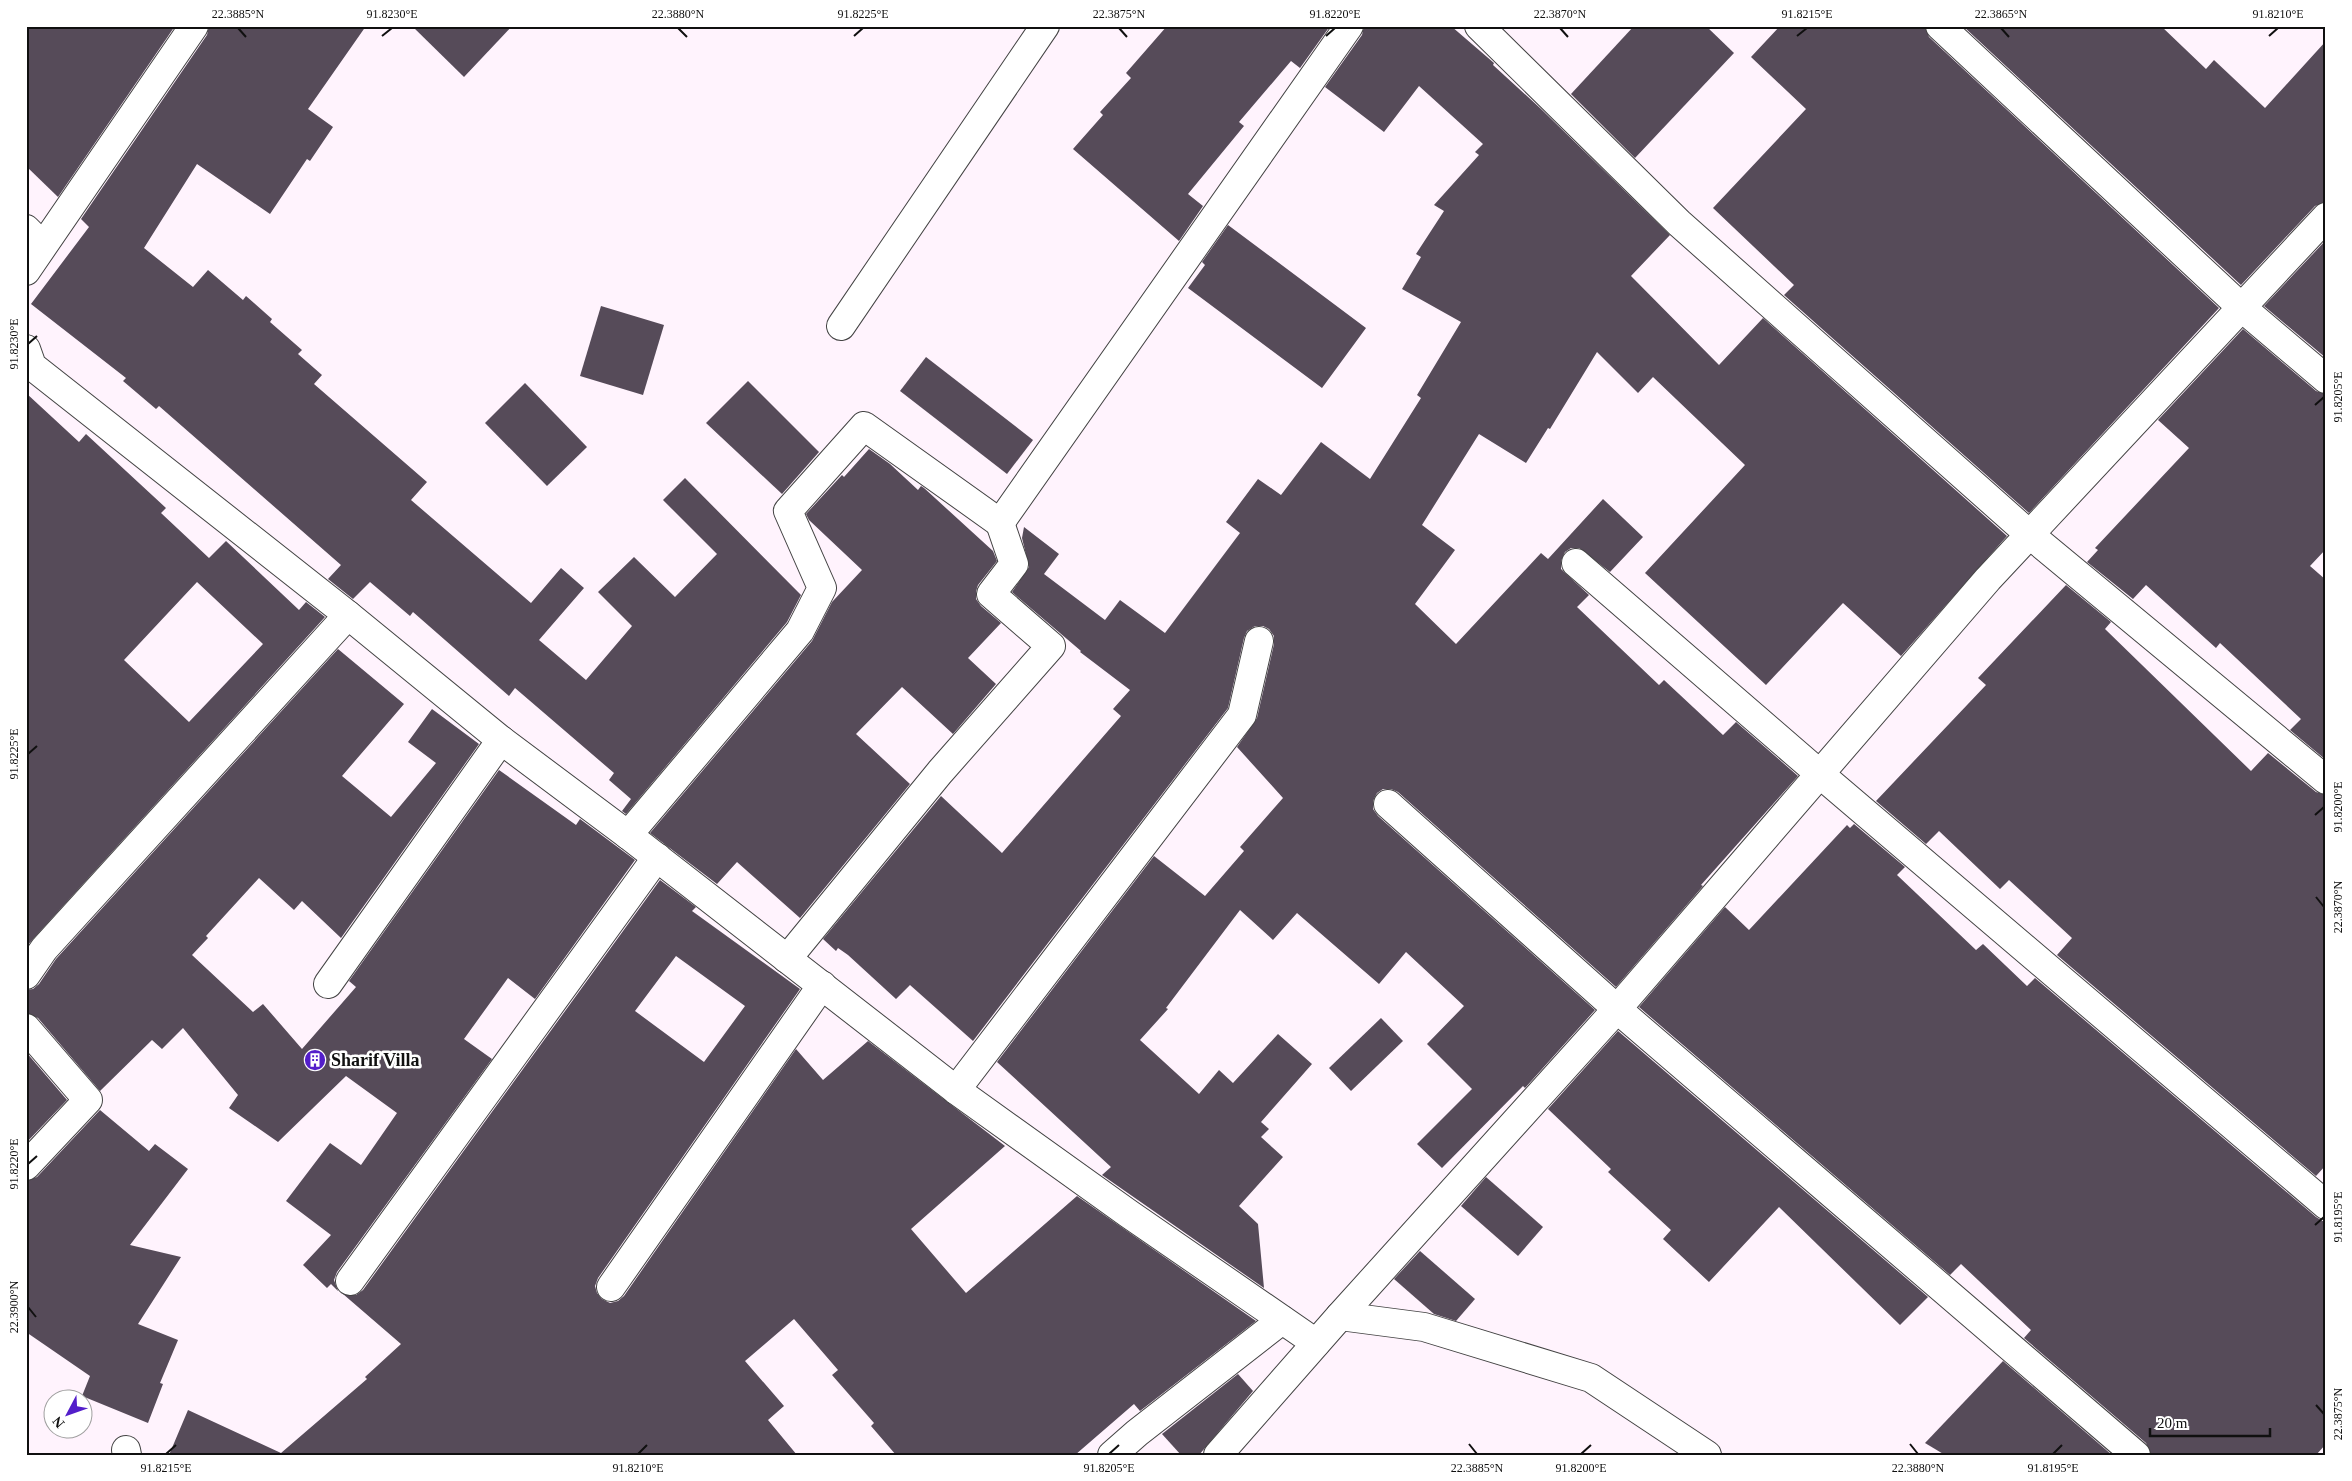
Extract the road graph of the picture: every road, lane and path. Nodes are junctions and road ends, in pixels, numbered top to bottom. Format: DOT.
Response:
graph roads {
  1 [pos="194,26"];
  2 [pos="1045,26"];
  3 [pos="1349,26"];
  4 [pos="1479,26"];
  5 [pos="1940,26"];
  6 [pos="2326,217"];
  7 [pos="26,229"];
  8 [pos="26,262"];
  9 [pos="26,271"];
  10 [pos="2242,307"];
  11 [pos="841,326"];
  12 [pos="28,361"];
  13 [pos="2326,379"];
  14 [pos="1000,523"];
  15 [pos="2029,534"];
  16 [pos="1576,563"];
  17 [pos="348,615"];
  18 [pos="1259,640"];
  19 [pos="501,740"];
  20 [pos="1821,776"];
  21 [pos="2326,780"];
  22 [pos="1388,804"];
  23 [pos="628,835"];
  24 [pos="656,858"];
  25 [pos="786,959"];
  26 [pos="26,975"];
  27 [pos="328,984"];
  28 [pos="822,986"];
  29 [pos="1617,1009"];
  30 [pos="26,1028"];
  31 [pos="956,1090"];
  32 [pos="26,1166"];
  33 [pos="2326,1205"];
  34 [pos="350,1281"];
  35 [pos="611,1287"];
  36 [pos="1340,1316"];
  37 [pos="1282,1320"];
  38 [pos="1316,1343"];
  39 [pos="1112,1455"];
  40 [pos="1218,1455"];
  41 [pos="1707,1455"];
  42 [pos="2136,1455"];
  1 -- 9 [label="street"];
  2 -- 11 [label="street"];
  3 -- 14 [label="street"];
  4 -- 15 [label="street"];
  5 -- 10 [label="street"];
  6 -- 10 [label="street"];
  7 -- 8 [label="street"];
  10 -- 13 [label="street"];
  10 -- 15 [label="street"];
  12 -- 17 [label="street"];
  14 -- 23 [label="street"];
  14 -- 25 [label="street"];
  15 -- 20 [label="street"];
  15 -- 21 [label="street"];
  16 -- 20 [label="street"];
  17 -- 19 [label="street"];
  17 -- 26 [label="street"];
  18 -- 31 [label="street"];
  19 -- 23 [label="street"];
  19 -- 27 [label="street"];
  20 -- 29 [label="street"];
  20 -- 33 [label="street"];
  22 -- 29 [label="street"];
  23 -- 24 [label="street"];
  24 -- 25 [label="street"];
  24 -- 34 [label="street"];
  25 -- 28 [label="street"];
  28 -- 31 [label="street"];
  28 -- 35 [label="street"];
  29 -- 36 [label="street"];
  29 -- 42 [label="street"];
  30 -- 32 [label="street"];
  31 -- 37 [label="street"];
  36 -- 38 [label="street"];
  36 -- 41 [label="street"];
  37 -- 38 [label="street"];
  37 -- 39 [label="street"];
  38 -- 40 [label="street"];
}
